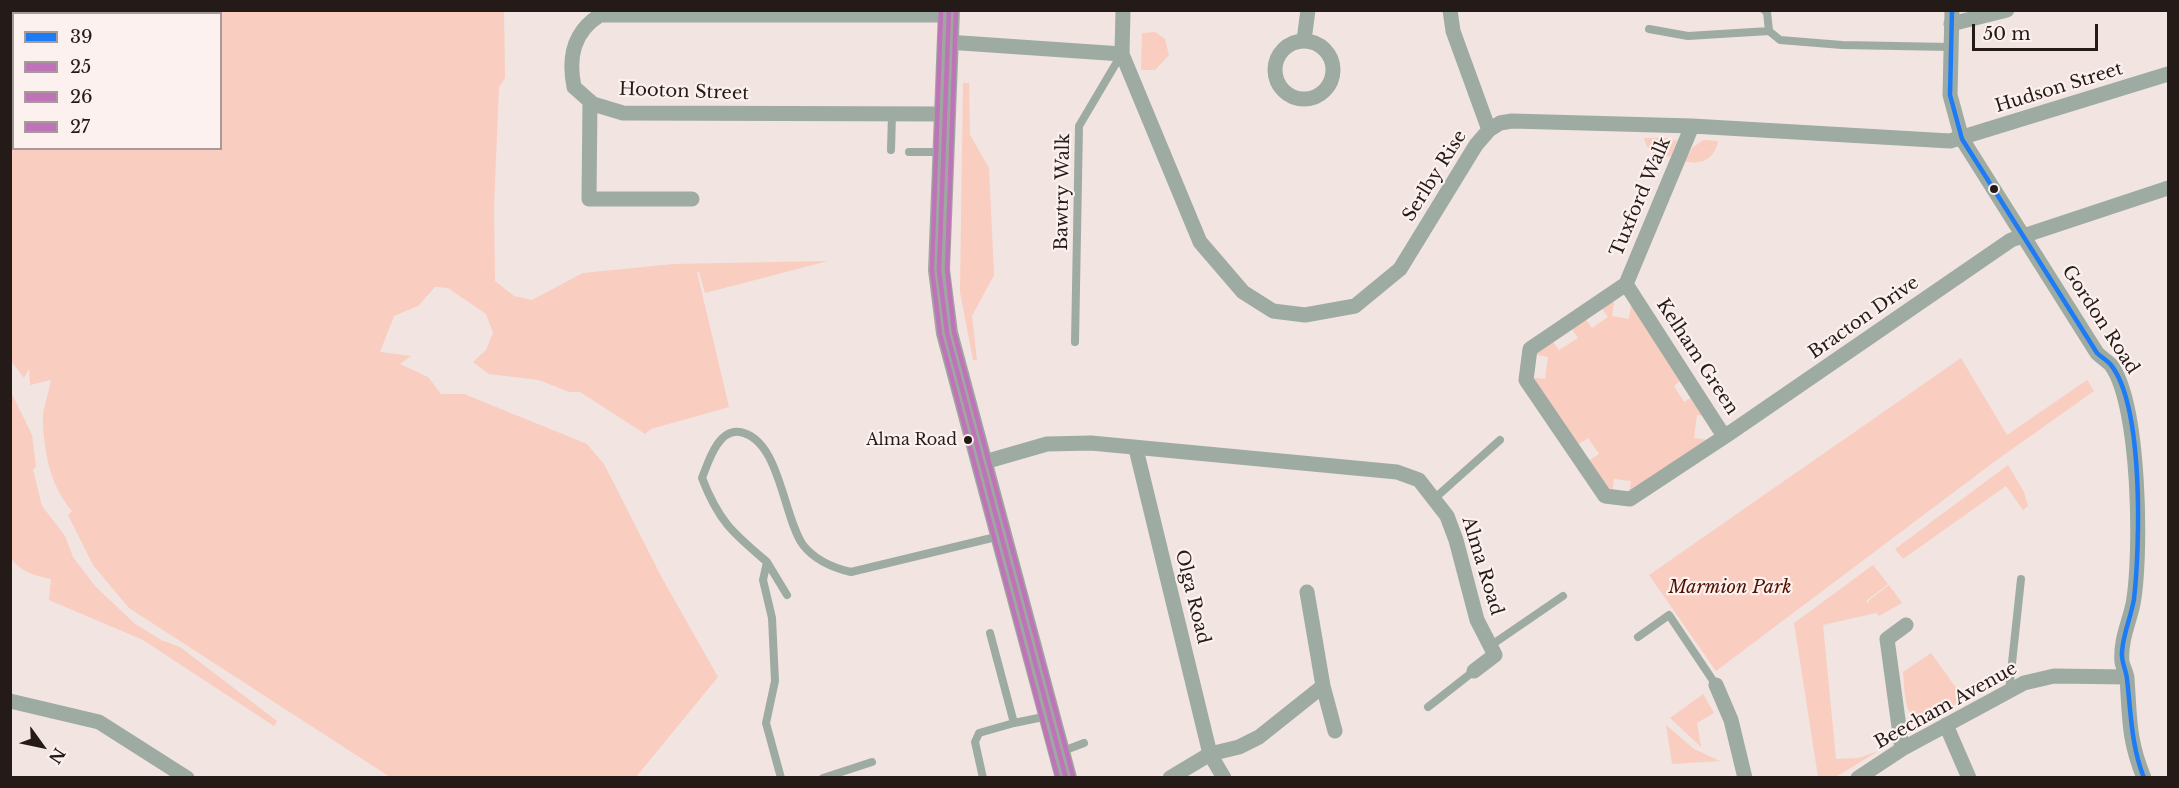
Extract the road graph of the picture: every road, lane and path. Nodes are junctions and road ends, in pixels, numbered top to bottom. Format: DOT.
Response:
graph roads {
  1 [pos="1123,10"];
  2 [pos="1308,10"];
  3 [pos="1450,10"];
  4 [pos="1764,10"];
  5 [pos="2007,10"];
  6 [pos="735,12"];
  7 [pos="600,13"];
  8 [pos="949,13"];
  9 [pos="1952,17"];
  10 [pos="1649,29"];
  11 [pos="1768,31"];
  12 [pos="1304,40"];
  13 [pos="946,42"];
  14 [pos="1950,47"];
  15 [pos="1122,54"];
  16 [pos="2169,74"];
  17 [pos="590,101"];
  18 [pos="892,114"];
  19 [pos="944,114"];
  20 [pos="1692,126"];
  21 [pos="1489,130"];
  22 [pos="1962,139"];
  23 [pos="891,150"];
  24 [pos="909,152"];
  25 [pos="943,152"];
  26 [pos="2169,188"];
  27 [pos="692,199"];
  28 [pos="2024,236"];
  29 [pos="1626,284"];
  30 [pos="1075,342"];
  31 [pos="1727,435"];
  32 [pos="1500,440"];
  33 [pos="1136,449"];
  34 [pos="981,464"];
  35 [pos="1435,498"];
  36 [pos="1001,536"];
  37 [pos="768,562"];
  38 [pos="2020,579"];
  39 [pos="1307,592"];
  40 [pos="787,595"];
  41 [pos="1563,596"];
  42 [pos="1906,625"];
  43 [pos="990,633"];
  44 [pos="1638,637"];
  45 [pos="1490,646"];
  46 [pos="1474,671"];
  47 [pos="2127,676"];
  48 [pos="1323,686"];
  49 [pos="1716,686"];
  50 [pos="2009,691"];
  51 [pos="10,701"];
  52 [pos="1428,707"];
  53 [pos="1050,716"];
  54 [pos="1014,723"];
  55 [pos="1946,725"];
  56 [pos="1335,731"];
  57 [pos="1084,743"];
  58 [pos="1902,749"];
  59 [pos="1059,752"];
  60 [pos="1210,754"];
  61 [pos="872,762"];
  62 [pos="187,777"];
  63 [pos="781,777"];
  64 [pos="823,777"];
  65 [pos="983,777"];
  66 [pos="1066,777"];
  67 [pos="1170,777"];
  68 [pos="1224,777"];
  69 [pos="1745,777"];
  70 [pos="1858,777"];
  71 [pos="1969,777"];
  72 [pos="2144,777"];
  1 -- 15 [label="street"];
  2 -- 12 [label="street"];
  3 -- 21 [label="street"];
  4 -- 11 [label="lane"];
  5 -- 9 [label="street"];
  6 -- 7 [label="street"];
  6 -- 8 [label="street"];
  7 -- 17 [label="street"];
  8 -- 13 [label="main road"];
  9 -- 14 [label="street, Gordon Road"];
  10 -- 11 [label="lane"];
  11 -- 14 [label="lane"];
  13 -- 15 [label="street"];
  13 -- 19 [label="main road"];
  14 -- 22 [label="street, Gordon Road"];
  15 -- 21 [label="street, Serlby Rise"];
  15 -- 30 [label="lane, Bawtry Walk"];
  16 -- 22 [label="street, Hudson Street"];
  17 -- 18 [label="street, Hooton Street"];
  17 -- 27 [label="street"];
  18 -- 19 [label="street, Hooton Street"];
  18 -- 23 [label="lane"];
  19 -- 25 [label="main road"];
  20 -- 21 [label="street, Serlby Rise"];
  20 -- 22 [label="street, Serlby Rise"];
  20 -- 29 [label="street, Tuxford Walk"];
  22 -- 28 [label="street, Gordon Road"];
  24 -- 25 [label="lane"];
  25 -- 34 [label="main road"];
  26 -- 28 [label="street, Bracton Drive"];
  28 -- 31 [label="street, Bracton Drive"];
  28 -- 47 [label="street, Gordon Road"];
  29 -- 31 [label="street, Kelham Green"];
  29 -- 31 [label="street, Kelham Green"];
  32 -- 35 [label="lane"];
  33 -- 34 [label="street, Alma Road"];
  33 -- 35 [label="street, Alma Road"];
  33 -- 60 [label="street, Olga Road"];
  34 -- 36 [label="main road"];
  35 -- 45 [label="street, Alma Road"];
  36 -- 37 [label="lane"];
  36 -- 53 [label="main road"];
  37 -- 40 [label="lane"];
  37 -- 63 [label="lane"];
  38 -- 50 [label="lane"];
  39 -- 48 [label="street"];
  41 -- 45 [label="lane"];
  42 -- 58 [label="street"];
  43 -- 54 [label="lane"];
  44 -- 49 [label="lane"];
  45 -- 46 [label="street"];
  46 -- 52 [label="lane"];
  47 -- 50 [label="street, Beecham Avenue"];
  47 -- 72 [label="street, Gordon Road"];
  48 -- 56 [label="street"];
  48 -- 60 [label="street"];
  49 -- 69 [label="street"];
  50 -- 55 [label="street, Beecham Avenue"];
  51 -- 62 [label="street"];
  53 -- 54 [label="lane"];
  53 -- 59 [label="main road"];
  54 -- 65 [label="lane"];
  55 -- 58 [label="street, Beecham Avenue"];
  55 -- 71 [label="street"];
  57 -- 59 [label="lane"];
  58 -- 70 [label="street, Beecham Avenue"];
  59 -- 66 [label="main road"];
  60 -- 67 [label="street"];
  60 -- 68 [label="street, Olga Road"];
  61 -- 64 [label="lane"];
}
